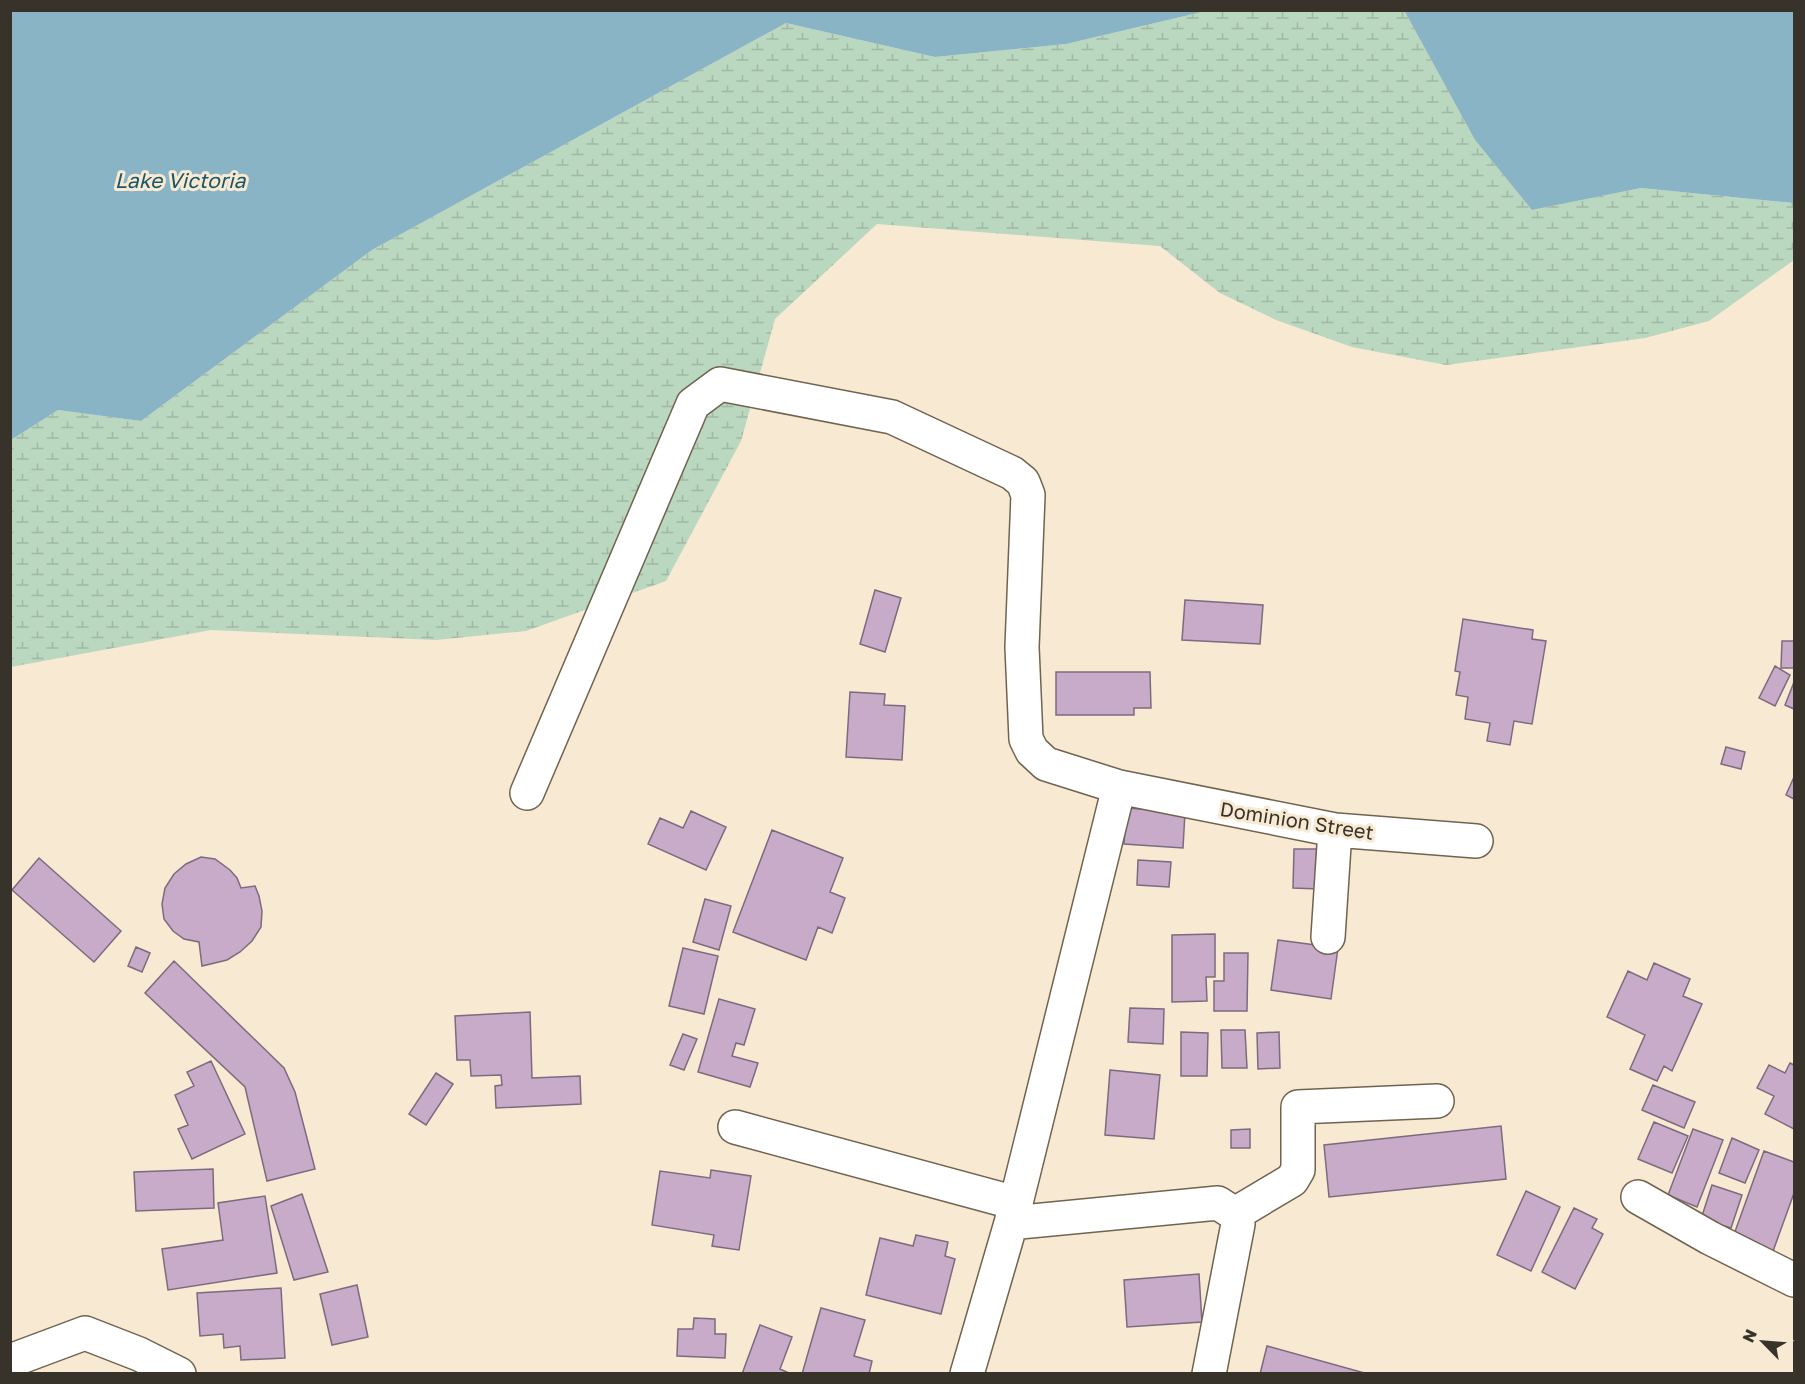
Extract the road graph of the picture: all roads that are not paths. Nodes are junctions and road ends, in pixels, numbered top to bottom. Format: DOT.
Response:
graph roads {
  1 [pos="1119,787"];
  2 [pos="527,793"];
  3 [pos="1335,830"];
  4 [pos="1476,841"];
  5 [pos="1328,937"];
  6 [pos="1437,1101"];
  7 [pos="735,1127"];
  8 [pos="1638,1197"];
  9 [pos="1014,1213"];
  10 [pos="1234,1214"];
  11 [pos="1794,1280"];
  12 [pos="10,1361"];
  13 [pos="179,1374"];
  14 [pos="967,1374"];
  15 [pos="1209,1374"];
  1 -- 2 [label="street, Dominion Street"];
  1 -- 3 [label="street, Dominion Street"];
  1 -- 9 [label="street"];
  3 -- 4 [label="street, Dominion Street"];
  3 -- 5 [label="street"];
  6 -- 10 [label="street"];
  7 -- 9 [label="street"];
  8 -- 11 [label="street"];
  9 -- 10 [label="street"];
  9 -- 14 [label="street"];
  10 -- 15 [label="street"];
  12 -- 13 [label="street"];
}
